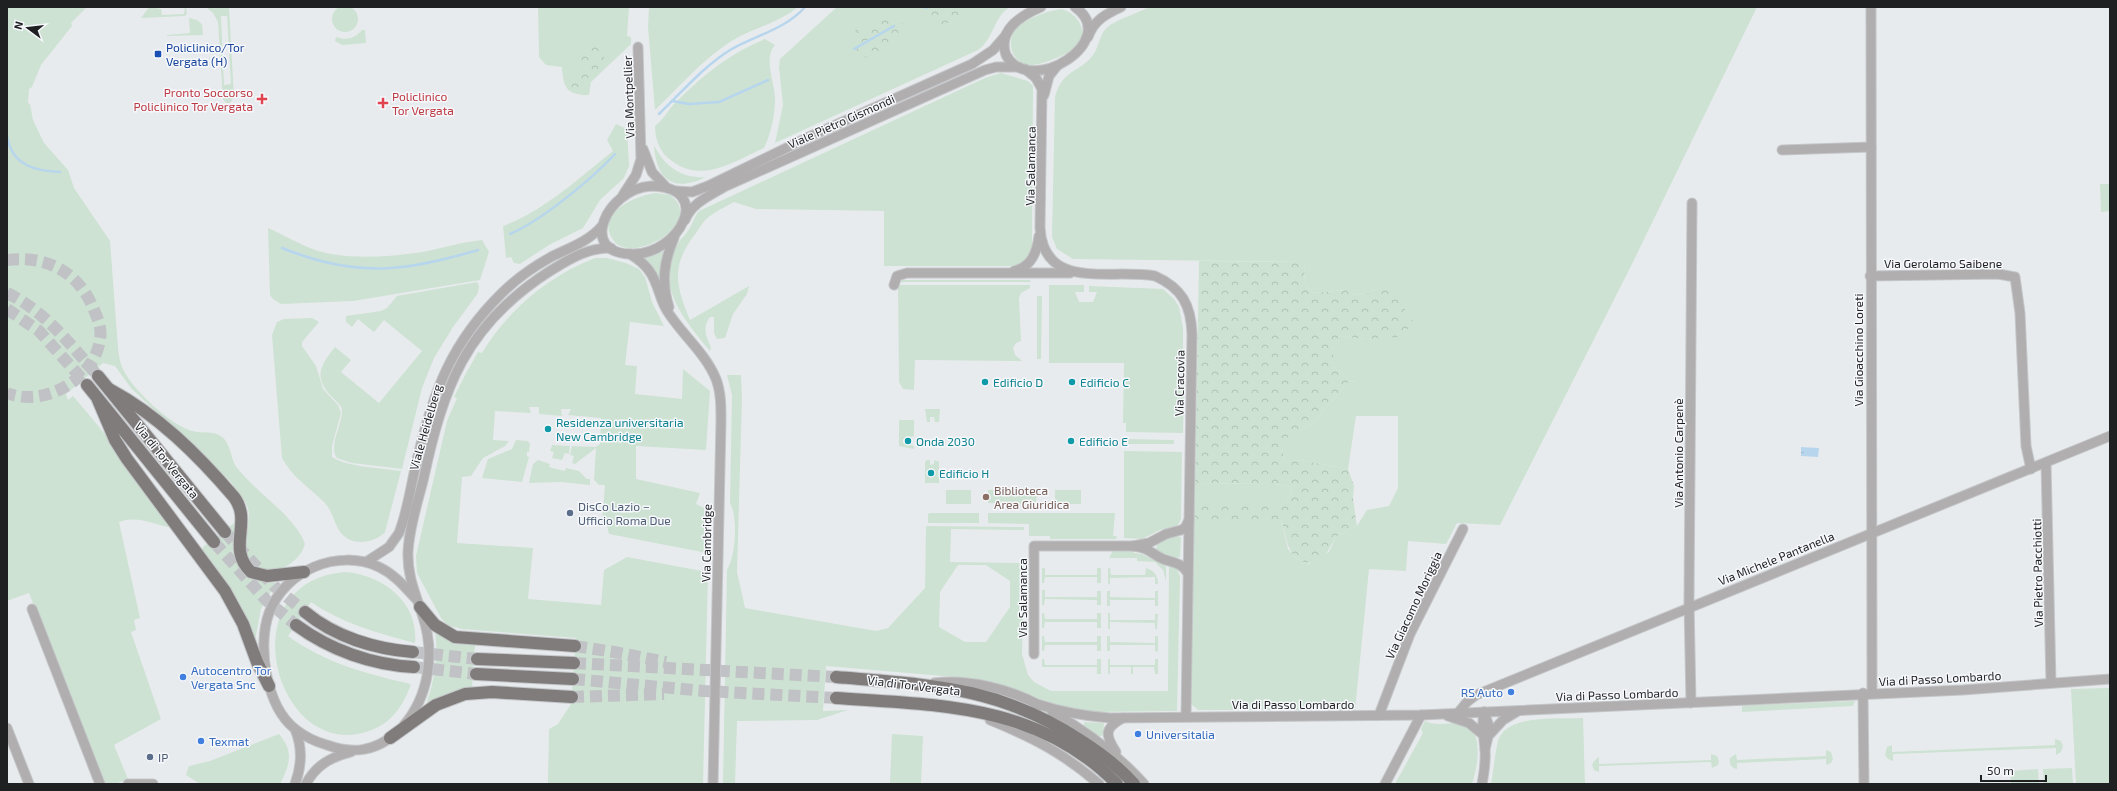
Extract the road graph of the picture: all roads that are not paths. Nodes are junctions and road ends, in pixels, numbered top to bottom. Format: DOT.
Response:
graph roads {
  1 [pos="1041,7"];
  2 [pos="1075,7"];
  3 [pos="1121,7"];
  4 [pos="1871,7"];
  5 [pos="1006,35"];
  6 [pos="1086,42"];
  7 [pos="638,47"];
  8 [pos="1061,63"];
  9 [pos="1022,68"];
  10 [pos="1043,107"];
  11 [pos="642,146"];
  12 [pos="1871,147"];
  13 [pos="1782,150"];
  14 [pos="671,189"];
  15 [pos="619,199"];
  16 [pos="1692,203"];
  17 [pos="685,220"];
  18 [pos="602,226"];
  19 [pos="1040,227"];
  20 [pos="674,236"];
  21 [pos="611,248"];
  22 [pos="630,254"];
  23 [pos="1004,273"];
  24 [pos="1079,273"];
  25 [pos="1870,276"];
  26 [pos="894,285"];
  27 [pos="672,318"];
  28 [pos="98,376"];
  29 [pos="87,385"];
  30 [pos="109,388"];
  31 [pos="98,400"];
  32 [pos="2110,436"];
  33 [pos="2046,463"];
  34 [pos="2031,469"];
  35 [pos="1189,520"];
  36 [pos="1463,529"];
  37 [pos="225,532"];
  38 [pos="1871,532"];
  39 [pos="1174,533"];
  40 [pos="214,542"];
  41 [pos="1133,546"];
  42 [pos="1188,548"];
  43 [pos="1171,561"];
  44 [pos="366,562"];
  45 [pos="304,572"];
  46 [pos="1188,573"];
  47 [pos="418,602"];
  48 [pos="1689,607"];
  49 [pos="32,608"];
  50 [pos="305,612"];
  51 [pos="296,625"];
  52 [pos="575,646"];
  53 [pos="413,652"];
  54 [pos="1034,654"];
  55 [pos="477,659"];
  56 [pos="574,663"];
  57 [pos="414,667"];
  58 [pos="476,674"];
  59 [pos="836,677"];
  60 [pos="573,679"];
  61 [pos="2110,679"];
  62 [pos="2051,683"];
  63 [pos="928,684"];
  64 [pos="269,686"];
  65 [pos="1868,693"];
  66 [pos="572,697"];
  67 [pos="836,698"];
  68 [pos="1691,703"];
  69 [pos="1037,704"];
  70 [pos="963,708"];
  71 [pos="1520,710"];
  72 [pos="1484,712"];
  73 [pos="1458,713"];
  74 [pos="1441,714"];
  75 [pos="1379,715"];
  76 [pos="1420,715"];
  77 [pos="1186,716"];
  78 [pos="1124,718"];
  79 [pos="7,728"];
  80 [pos="295,729"];
  81 [pos="1486,734"];
  82 [pos="390,738"];
  83 [pos="354,752"];
  84 [pos="1121,760"];
  85 [pos="295,783"];
  86 [pos="29,784"];
  87 [pos="100,784"];
  88 [pos="128,784"];
  89 [pos="153,784"];
  90 [pos="306,784"];
  91 [pos="713,784"];
  92 [pos="1099,784"];
  93 [pos="1117,784"];
  94 [pos="1134,784"];
  95 [pos="1144,784"];
  96 [pos="1385,784"];
  97 [pos="1482,784"];
  98 [pos="1864,784"];
  1 -- 5 [label="street, Viale Pietro Gismondi"];
  2 -- 6 [label="street"];
  3 -- 6 [label="street"];
  4 -- 12 [label="street, Via Gioacchino Loreti"];
  5 -- 9 [label="street"];
  5 -- 14 [label="street, Viale Pietro Gismondi"];
  6 -- 8 [label="street"];
  7 -- 11 [label="street, Via Montpellier"];
  8 -- 9 [label="street, Viale Pietro Gismondi"];
  8 -- 10 [label="street"];
  9 -- 10 [label="street"];
  9 -- 17 [label="street, Viale Pietro Gismondi"];
  10 -- 19 [label="street, Via Salamanca"];
  11 -- 14 [label="street, Via Montpellier"];
  11 -- 15 [label="street, Via Montpellier"];
  12 -- 13 [label="street"];
  12 -- 25 [label="street, Via Gioacchino Loreti"];
  14 -- 15 [label="street"];
  14 -- 17 [label="street"];
  15 -- 18 [label="street"];
  16 -- 48 [label="street, Via Antonio Carpenè"];
  17 -- 20 [label="street"];
  18 -- 21 [label="street"];
  18 -- 44 [label="street, Viale Heidelberg"];
  19 -- 23 [label="street"];
  19 -- 24 [label="street, Via Cracovia"];
  20 -- 22 [label="street"];
  20 -- 27 [label="street, Via Cambridge"];
  21 -- 22 [label="street"];
  21 -- 47 [label="street, Viale Heidelberg"];
  22 -- 27 [label="street, Via Cambridge"];
  23 -- 24 [label="street"];
  23 -- 26 [label="street"];
  24 -- 35 [label="street, Via Cracovia"];
  25 -- 34 [label="street, Via Gerolamo Saibene"];
  25 -- 38 [label="street, Via Gioacchino Loreti"];
  27 -- 91 [label="street, Via Cambridge"];
  28 -- 30 [label="main road"];
  29 -- 31 [label="main road"];
  30 -- 37 [label="main road, Via di Tor Vergata"];
  30 -- 45 [label="main road"];
  31 -- 40 [label="main road, Via di Tor Vergata"];
  31 -- 64 [label="main road"];
  32 -- 33 [label="street, Via Michele Pantanella"];
  33 -- 34 [label="street, Via Michele Pantanella"];
  33 -- 62 [label="street, Via Pietro Pacchiotti"];
  34 -- 38 [label="street, Via Michele Pantanella"];
  35 -- 39 [label="street, Via Salamanca"];
  35 -- 42 [label="street, Via Cracovia"];
  36 -- 75 [label="street, Via Giacomo Moriggia"];
  38 -- 48 [label="street, Via Michele Pantanella"];
  38 -- 65 [label="street, Via Gioacchino Loreti"];
  39 -- 41 [label="street, Via Salamanca"];
  39 -- 42 [label="street"];
  41 -- 43 [label="street, Via Salamanca"];
  41 -- 54 [label="street, Via Salamanca"];
  42 -- 43 [label="street"];
  42 -- 46 [label="street, Via Cracovia"];
  43 -- 46 [label="street, Via Salamanca"];
  44 -- 45 [label="street"];
  44 -- 47 [label="street"];
  45 -- 64 [label="street"];
  46 -- 77 [label="street, Via Cracovia"];
  47 -- 52 [label="main road"];
  47 -- 82 [label="street, Viale Heidelberg"];
  48 -- 68 [label="street, Via Antonio Carpenè"];
  48 -- 73 [label="street, Via Michele Pantanella"];
  49 -- 87 [label="street"];
  50 -- 53 [label="main road"];
  51 -- 57 [label="main road"];
  55 -- 56 [label="main road"];
  58 -- 60 [label="main road"];
  59 -- 63 [label="main road, Via di Tor Vergata"];
  61 -- 62 [label="street, Via di Passo Lombardo"];
  62 -- 65 [label="street, Via di Passo Lombardo"];
  63 -- 69 [label="street"];
  63 -- 94 [label="main road, Via di Tor Vergata"];
  64 -- 80 [label="street"];
  65 -- 68 [label="street, Via di Passo Lombardo"];
  65 -- 98 [label="street, Via Gioacchino Loreti"];
  66 -- 82 [label="main road"];
  67 -- 70 [label="main road, Via di Tor Vergata"];
  68 -- 71 [label="street, Via di Passo Lombardo"];
  69 -- 78 [label="street, Via di Passo Lombardo"];
  69 -- 84 [label="street"];
  70 -- 92 [label="street, Via di Tor Vergata"];
  70 -- 93 [label="main road, Via di Tor Vergata"];
  71 -- 72 [label="street, Via di Passo Lombardo"];
  71 -- 81 [label="street"];
  72 -- 73 [label="street, Via di Passo Lombardo"];
  72 -- 81 [label="street"];
  73 -- 74 [label="street, Via di Passo Lombardo"];
  74 -- 76 [label="street, Via di Passo Lombardo"];
  74 -- 81 [label="street"];
  75 -- 76 [label="street, Via di Passo Lombardo"];
  75 -- 77 [label="street, Via di Passo Lombardo"];
  76 -- 96 [label="street"];
  77 -- 78 [label="street, Via di Passo Lombardo"];
  78 -- 84 [label="street"];
  79 -- 86 [label="street"];
  80 -- 83 [label="street"];
  80 -- 85 [label="street"];
  81 -- 97 [label="street"];
  82 -- 83 [label="street, Viale Heidelberg"];
  83 -- 90 [label="street, Viale Heidelberg"];
  84 -- 95 [label="street"];
  88 -- 89 [label="street"];
}
